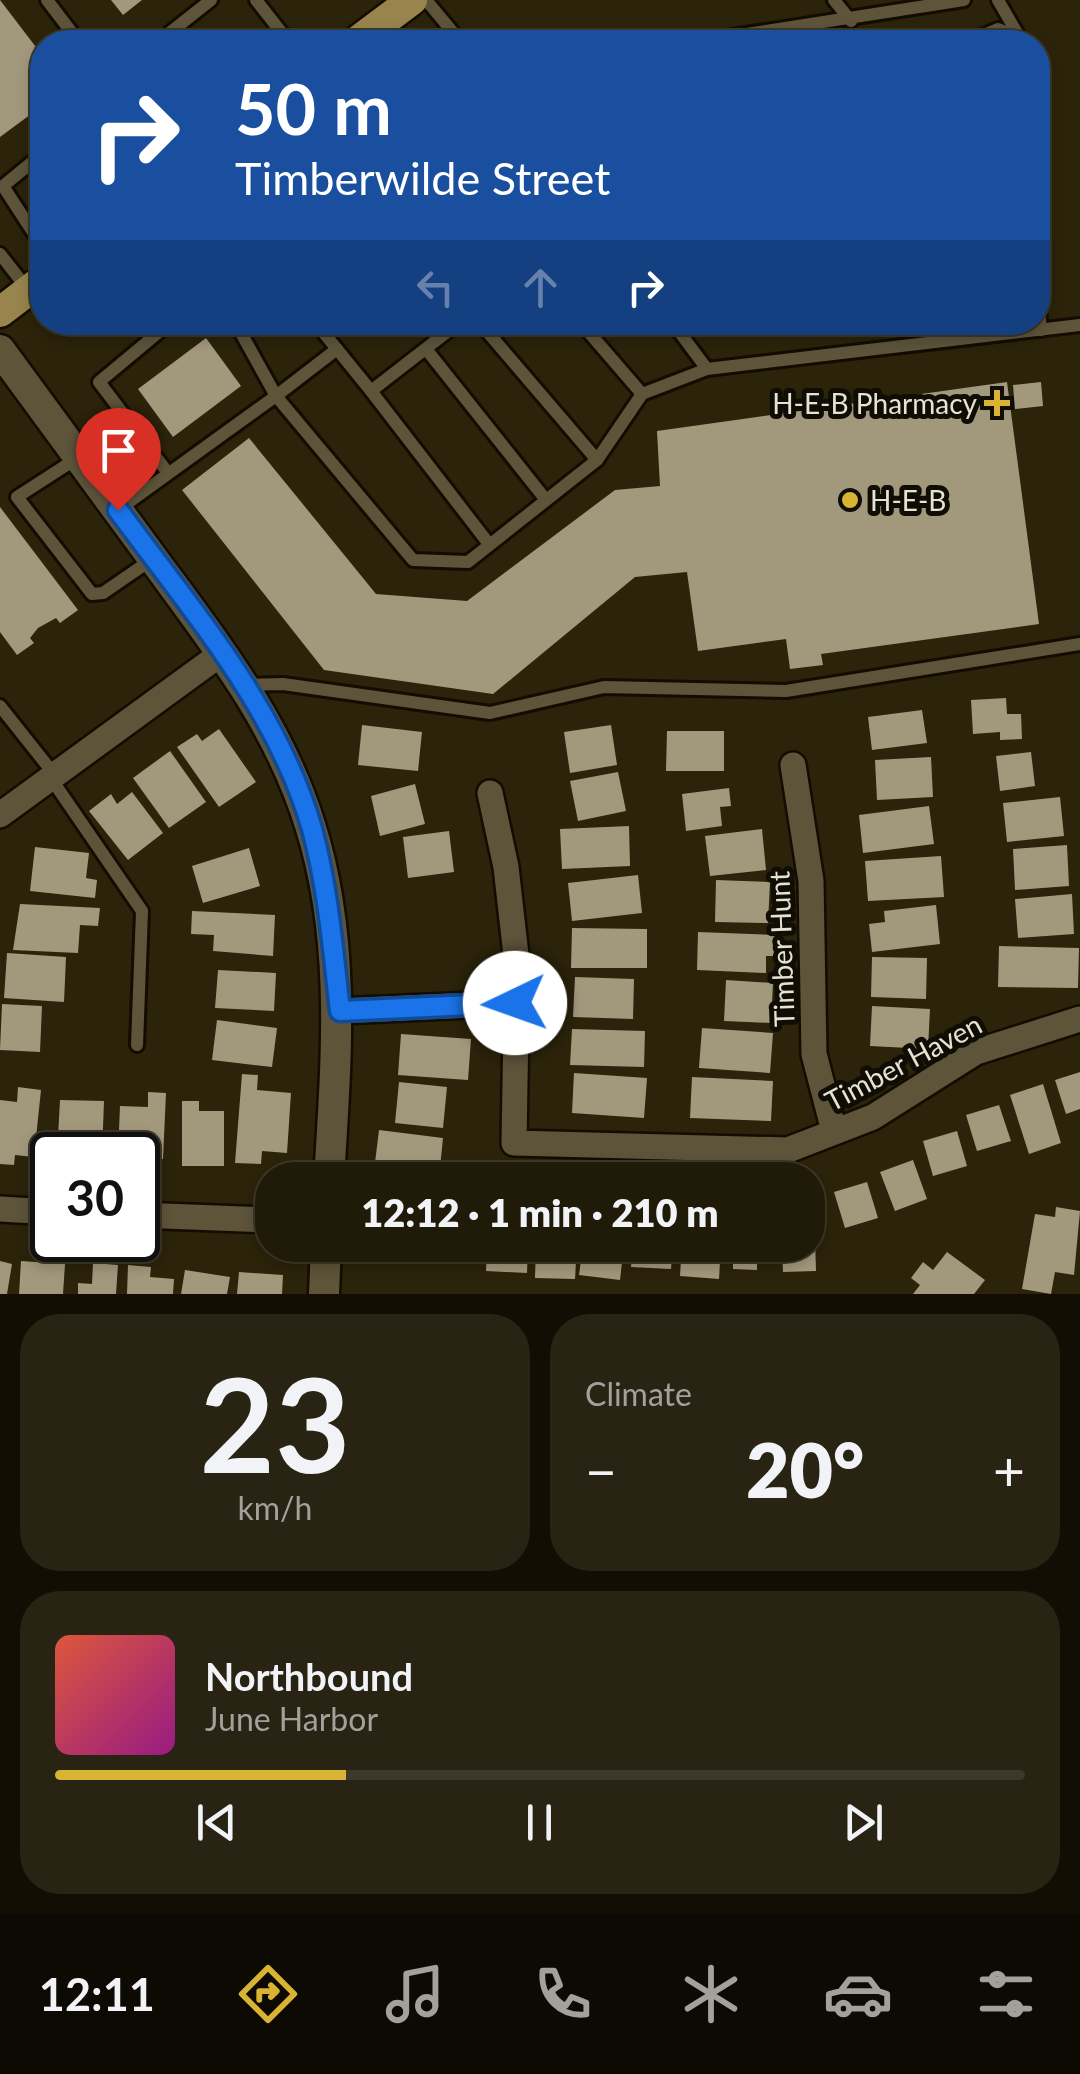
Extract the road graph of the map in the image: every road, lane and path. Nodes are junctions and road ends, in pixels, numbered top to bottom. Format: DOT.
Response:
graph roads {
  1 [pos="47,0"];
  2 [pos="211,0"];
  3 [pos="256,0"];
  4 [pos="834,0"];
  5 [pos="887,0"];
  6 [pos="964,0"];
  7 [pos="998,0"];
  8 [pos="411,2"];
  9 [pos="945,2"];
  10 [pos="920,4"];
  11 [pos="898,12"];
  12 [pos="851,21"];
  13 [pos="70,30"];
  14 [pos="173,30"];
  15 [pos="280,30"];
  16 [pos="372,30"];
  17 [pos="446,30"];
  18 [pos="784,30"];
  19 [pos="1015,30"];
  20 [pos="30,164"];
  21 [pos="30,228"];
  22 [pos="0,254"];
  23 [pos="30,281"];
  24 [pos="30,290"];
  25 [pos="0,312"];
  26 [pos="1080,325"];
  27 [pos="1050,329"];
  28 [pos="155,335"];
  29 [pos="242,335"];
  30 [pos="326,335"];
  31 [pos="444,335"];
  32 [pos="490,335"];
  33 [pos="591,335"];
  34 [pos="682,335"];
  35 [pos="999,335"];
  36 [pos="336,349"];
  37 [pos="0,350"];
  38 [pos="426,350"];
  39 [pos="707,369"];
  40 [pos="371,391"];
  41 [pos="642,394"];
  42 [pos="276,396"];
  43 [pos="130,424"];
  44 [pos="78,456"];
  45 [pos="597,460"];
  46 [pos="168,473"];
  47 [pos="546,500"];
  48 [pos="118,510"];
  49 [pos="490,544"];
  50 [pos="153,558"];
  51 [pos="1080,644"];
  52 [pos="222,652"];
  53 [pos="247,685"];
  54 [pos="0,706"];
  55 [pos="793,765"];
  56 [pos="52,776"];
  57 [pos="490,793"];
  58 [pos="0,815"];
  59 [pos="515,1003"];
  60 [pos="340,1011"];
  61 [pos="1080,1020"];
  62 [pos="137,1045"];
  63 [pos="834,1131"];
  64 [pos="330,1162"];
  65 [pos="0,1210"];
  66 [pos="30,1211"];
  67 [pos="160,1216"];
  68 [pos="255,1219"];
  69 [pos="325,1262"];
  70 [pos="324,1294"];
  1 -- 13 [label="lane"];
  2 -- 14 [label="lane"];
  3 -- 15 [label="lane"];
  4 -- 12 [label="lane"];
  5 -- 11 [label="lane"];
  6 -- 9 [label="lane"];
  7 -- 19 [label="lane"];
  8 -- 16 [label="main road"];
  8 -- 17 [label="lane"];
  9 -- 10 [label="lane"];
  10 -- 11 [label="lane"];
  11 -- 12 [label="lane"];
  12 -- 18 [label="lane"];
  20 -- 21 [label="lane"];
  22 -- 23 [label="lane"];
  24 -- 25 [label="main road"];
  26 -- 27 [label="lane"];
  28 -- 43 [label="lane"];
  29 -- 42 [label="lane"];
  30 -- 36 [label="lane"];
  31 -- 38 [label="lane"];
  32 -- 45 [label="lane"];
  33 -- 41 [label="lane"];
  34 -- 39 [label="lane"];
  35 -- 39 [label="lane"];
  36 -- 40 [label="lane"];
  36 -- 42 [label="lane"];
  37 -- 44 [label="street"];
  38 -- 40 [label="lane"];
  38 -- 47 [label="lane"];
  39 -- 41 [label="lane"];
  40 -- 49 [label="lane"];
  41 -- 45 [label="lane"];
  42 -- 46 [label="lane"];
  42 -- 49 [label="lane"];
  43 -- 44 [label="lane"];
  43 -- 46 [label="lane"];
  44 -- 48 [label="street"];
  44 -- 50 [label="lane"];
  45 -- 47 [label="lane"];
  46 -- 48 [label="lane"];
  47 -- 49 [label="lane"];
  48 -- 50 [label="street"];
  50 -- 52 [label="street"];
  51 -- 53 [label="lane"];
  52 -- 53 [label="street"];
  52 -- 56 [label="street"];
  53 -- 60 [label="street"];
  54 -- 56 [label="lane"];
  55 -- 63 [label="street, Timber Hunt"];
  56 -- 58 [label="street"];
  56 -- 62 [label="lane"];
  57 -- 59 [label="street"];
  59 -- 60 [label="street"];
  59 -- 63 [label="street, Timber Haven"];
  60 -- 64 [label="street"];
  61 -- 63 [label="street, Timber Haven"];
  65 -- 66 [label="street"];
  67 -- 68 [label="street"];
  69 -- 70 [label="street"];
}
